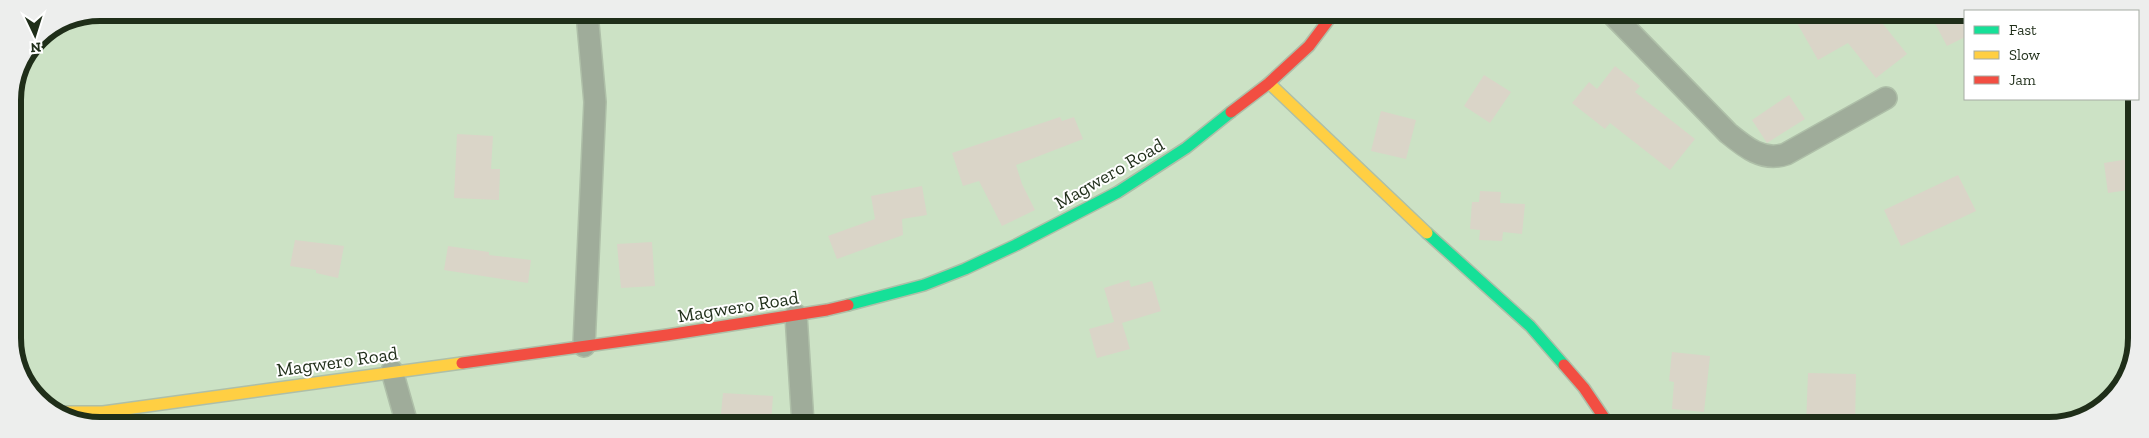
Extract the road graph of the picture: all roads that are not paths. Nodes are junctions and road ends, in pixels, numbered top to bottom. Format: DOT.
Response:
graph roads {
  1 [pos="588,21"];
  2 [pos="1328,21"];
  3 [pos="1619,21"];
  4 [pos="1269,83"];
  5 [pos="1886,98"];
  6 [pos="796,315"];
  7 [pos="584,346"];
  8 [pos="392,371"];
  9 [pos="73,412"];
  10 [pos="405,417"];
  11 [pos="803,417"];
  12 [pos="1604,417"];
  1 -- 7 [label="street"];
  2 -- 4 [label="street, Magwero Road"];
  3 -- 5 [label="street"];
  4 -- 6 [label="street, Magwero Road"];
  4 -- 12 [label="street"];
  6 -- 7 [label="street, Magwero Road"];
  6 -- 11 [label="street"];
  7 -- 8 [label="street, Magwero Road"];
  8 -- 9 [label="street, Magwero Road"];
  8 -- 10 [label="street"];
}
